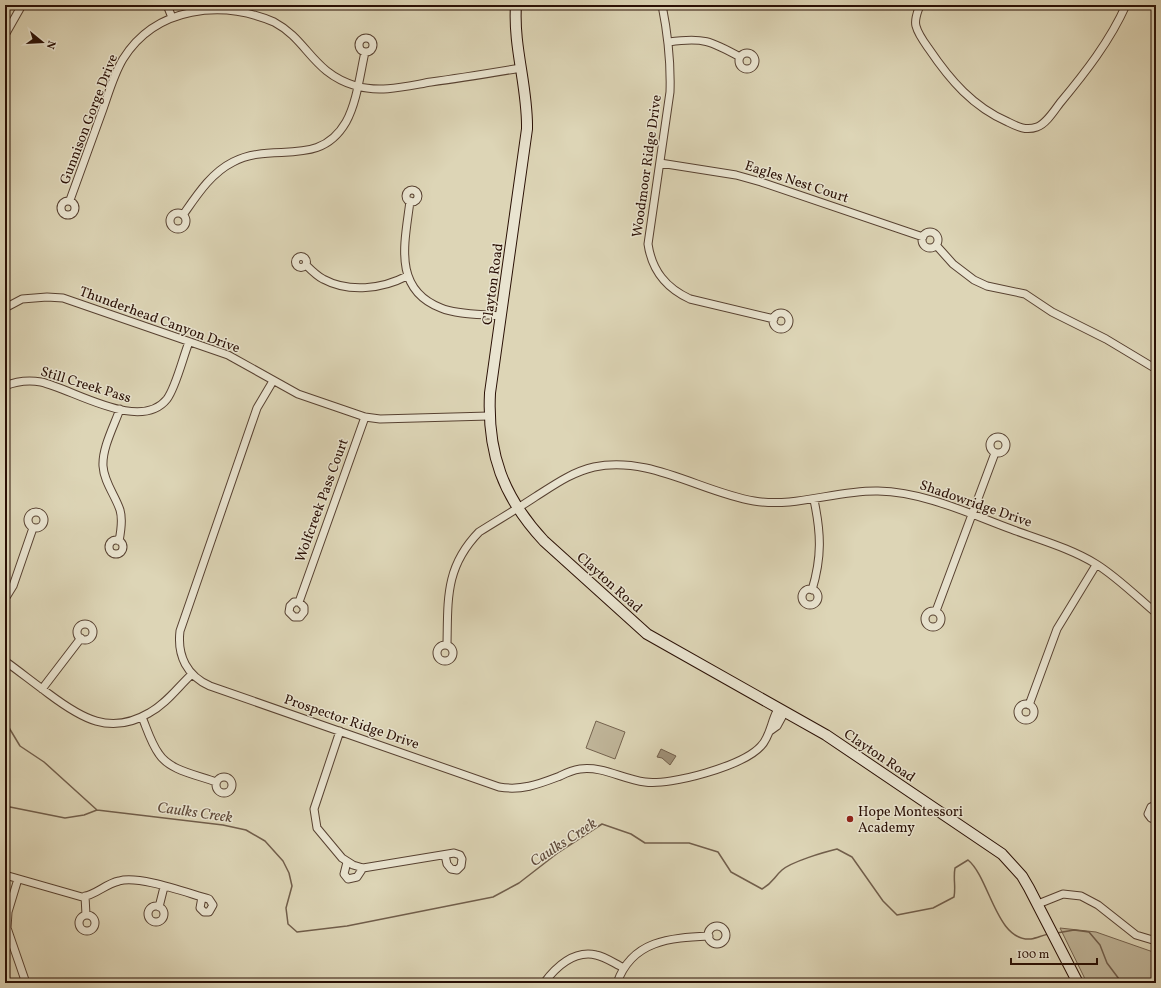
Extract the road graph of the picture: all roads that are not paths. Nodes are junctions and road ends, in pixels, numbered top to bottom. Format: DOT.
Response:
graph roads {
  1 [pos="22,5"];
  2 [pos="166,5"];
  3 [pos="516,5"];
  4 [pos="662,5"];
  5 [pos="920,5"];
  6 [pos="1126,5"];
  7 [pos="171,15"];
  8 [pos="5,35"];
  9 [pos="669,42"];
  10 [pos="365,52"];
  11 [pos="740,57"];
  12 [pos="521,68"];
  13 [pos="357,86"];
  14 [pos="660,164"];
  15 [pos="70,200"];
  16 [pos="410,201"];
  17 [pos="183,215"];
  18 [pos="923,237"];
  19 [pos="936,245"];
  20 [pos="306,265"];
  21 [pos="407,276"];
  22 [pos="5,308"];
  23 [pos="501,316"];
  24 [pos="774,319"];
  25 [pos="189,342"];
  26 [pos="1156,369"];
  27 [pos="273,381"];
  28 [pos="5,386"];
  29 [pos="120,410"];
  30 [pos="489,416"];
  31 [pos="365,417"];
  32 [pos="995,453"];
  33 [pos="814,500"];
  34 [pos="517,508"];
  35 [pos="972,515"];
  36 [pos="33,528"];
  37 [pos="119,541"];
  38 [pos="1096,565"];
  39 [pos="812,590"];
  40 [pos="5,599"];
  41 [pos="299,602"];
  42 [pos="936,612"];
  43 [pos="1156,613"];
  44 [pos="81,638"];
  45 [pos="447,644"];
  46 [pos="5,661"];
  47 [pos="192,674"];
  48 [pos="42,689"];
  49 [pos="1029,705"];
  50 [pos="783,710"];
  51 [pos="142,717"];
  52 [pos="340,731"];
  53 [pos="216,782"];
  54 [pos="1156,805"];
  55 [pos="1156,820"];
  56 [pos="445,855"];
  57 [pos="347,862"];
  58 [pos="363,868"];
  59 [pos="5,875"];
  60 [pos="18,879"];
  61 [pos="164,887"];
  62 [pos="85,896"];
  63 [pos="202,897"];
  64 [pos="1038,904"];
  65 [pos="159,907"];
  66 [pos="86,915"];
  67 [pos="709,936"];
  68 [pos="1156,941"];
  69 [pos="624,968"];
  70 [pos="26,983"];
  71 [pos="544,983"];
  72 [pos="618,983"];
  73 [pos="1078,983"];
  1 -- 8 [label="street"];
  2 -- 7 [label="street"];
  3 -- 12 [label="main road, Clayton Road"];
  4 -- 9 [label="street, Woodmoor Ridge Drive"];
  5 -- 6 [label="street"];
  7 -- 13 [label="street, Gunnison Gorge Drive"];
  7 -- 15 [label="street, Gunnison Gorge Drive"];
  9 -- 11 [label="street"];
  9 -- 14 [label="street, Woodmoor Ridge Drive"];
  10 -- 13 [label="street"];
  12 -- 13 [label="street, Gunnison Gorge Drive"];
  12 -- 23 [label="main road, Clayton Road"];
  13 -- 17 [label="street"];
  14 -- 18 [label="street, Eagles Nest Court"];
  14 -- 24 [label="street, Woodmoor Ridge Drive"];
  16 -- 21 [label="street"];
  18 -- 19 [label="street, Eagles Nest Court"];
  18 -- 19 [label="street, Eagles Nest Court"];
  19 -- 26 [label="street, Eagles Nest Court"];
  20 -- 21 [label="street"];
  21 -- 23 [label="street"];
  22 -- 25 [label="street, Thunderhead Canyon Drive"];
  23 -- 30 [label="main road, Clayton Road"];
  25 -- 27 [label="street, Thunderhead Canyon Drive"];
  25 -- 29 [label="street, Still Creek Pass"];
  27 -- 31 [label="street, Thunderhead Canyon Drive"];
  27 -- 47 [label="street, Prospector Ridge Drive"];
  28 -- 29 [label="street, Still Creek Pass"];
  29 -- 37 [label="street"];
  30 -- 31 [label="street, Thunderhead Canyon Drive"];
  30 -- 34 [label="main road, Clayton Road"];
  31 -- 41 [label="street, Wolfcreek Pass Court"];
  32 -- 35 [label="street"];
  33 -- 34 [label="street, Shadowridge Drive"];
  33 -- 35 [label="street, Shadowridge Drive"];
  33 -- 39 [label="street"];
  34 -- 45 [label="street, Shadowridge Drive"];
  34 -- 50 [label="main road, Clayton Road"];
  35 -- 38 [label="street, Shadowridge Drive"];
  35 -- 42 [label="street"];
  36 -- 40 [label="street"];
  38 -- 43 [label="street, Shadowridge Drive"];
  38 -- 49 [label="street"];
  44 -- 48 [label="street"];
  46 -- 48 [label="street"];
  47 -- 51 [label="street"];
  47 -- 52 [label="street, Prospector Ridge Drive"];
  48 -- 51 [label="street"];
  50 -- 52 [label="street, Prospector Ridge Drive"];
  50 -- 64 [label="main road, Clayton Road"];
  51 -- 53 [label="street"];
  52 -- 57 [label="street"];
  54 -- 55 [label="street"];
  56 -- 58 [label="street"];
  57 -- 58 [label="street"];
  57 -- 58 [label="street"];
  59 -- 60 [label="street"];
  60 -- 62 [label="street"];
  60 -- 70 [label="street"];
  61 -- 62 [label="street"];
  61 -- 63 [label="street"];
  61 -- 65 [label="street"];
  62 -- 66 [label="street"];
  64 -- 68 [label="street"];
  64 -- 73 [label="main road, Clayton Road"];
  67 -- 69 [label="street"];
  69 -- 71 [label="street"];
  69 -- 72 [label="street"];
}
